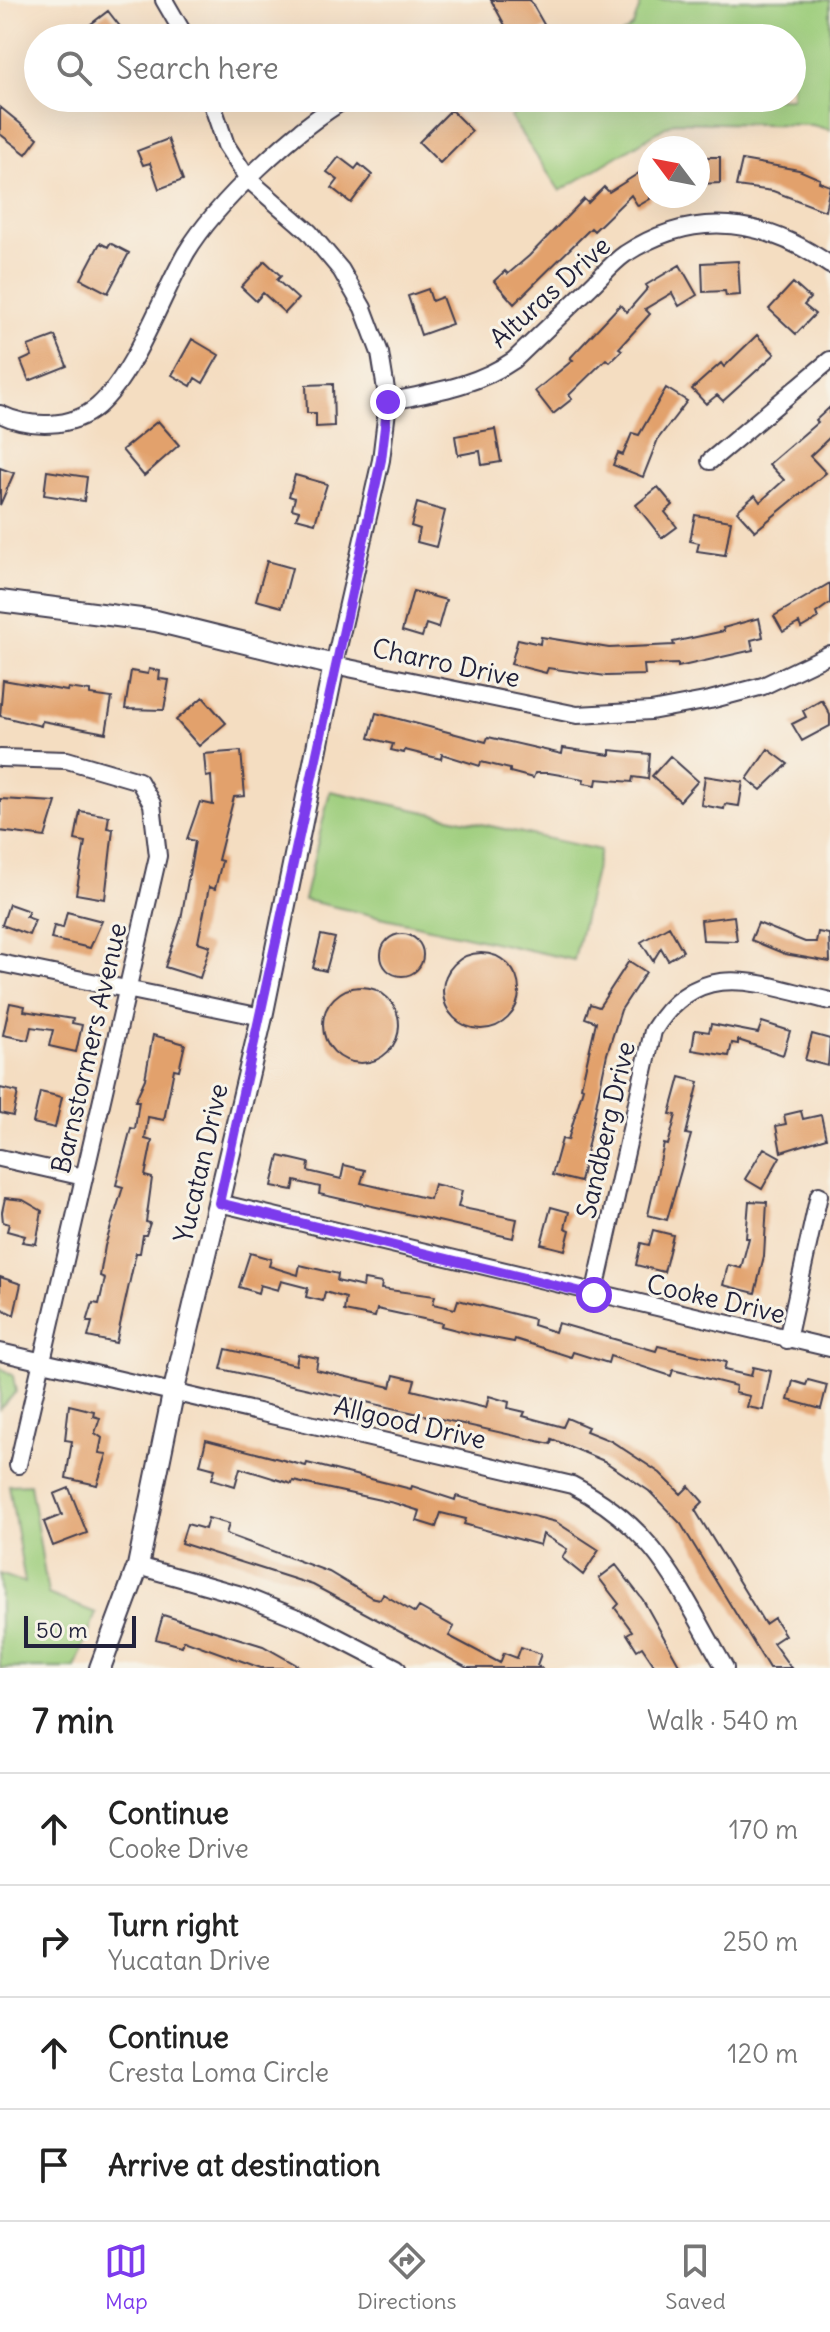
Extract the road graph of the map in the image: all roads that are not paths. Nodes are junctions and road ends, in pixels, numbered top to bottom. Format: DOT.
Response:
graph roads {
  1 [pos="164,0"];
  2 [pos="178,24"];
  3 [pos="215,112"];
  4 [pos="323,112"];
  5 [pos="248,179"];
  6 [pos="830,265"];
  7 [pos="830,360"];
  8 [pos="388,402"];
  9 [pos="0,414"];
  10 [pos="710,461"];
  11 [pos="0,601"];
  12 [pos="830,654"];
  13 [pos="334,665"];
  14 [pos="0,758"];
  15 [pos="0,963"];
  16 [pos="127,991"];
  17 [pos="830,1001"];
  18 [pos="262,1017"];
  19 [pos="0,1158"];
  20 [pos="84,1177"];
  21 [pos="819,1195"];
  22 [pos="219,1203"];
  23 [pos="594,1295"];
  24 [pos="787,1340"];
  25 [pos="830,1348"];
  26 [pos="0,1352"];
  27 [pos="41,1362"];
  28 [pos="173,1394"];
  29 [pos="18,1465"];
  30 [pos="138,1566"];
  31 [pos="100,1668"];
  32 [pos="397,1668"];
  33 [pos="725,1668"];
  1 -- 2 [label="street"];
  3 -- 5 [label="street"];
  4 -- 5 [label="street"];
  5 -- 8 [label="street"];
  5 -- 9 [label="street"];
  6 -- 8 [label="street, Alturas Drive"];
  7 -- 10 [label="street"];
  8 -- 13 [label="street"];
  11 -- 13 [label="street, Charro Drive"];
  12 -- 13 [label="street, Charro Drive"];
  13 -- 18 [label="street, Yucatan Drive"];
  14 -- 16 [label="street, Barnstormers Avenue"];
  15 -- 16 [label="street"];
  16 -- 18 [label="street"];
  16 -- 20 [label="street, Barnstormers Avenue"];
  17 -- 23 [label="street, Sandberg Drive"];
  18 -- 22 [label="street, Yucatan Drive"];
  19 -- 20 [label="street"];
  20 -- 27 [label="street, Barnstormers Avenue"];
  21 -- 24 [label="street"];
  22 -- 23 [label="street, Cooke Drive"];
  22 -- 28 [label="street, Yucatan Drive"];
  23 -- 24 [label="street, Cooke Drive"];
  24 -- 25 [label="street, Cooke Drive"];
  26 -- 27 [label="street, Allgood Drive"];
  27 -- 28 [label="street, Allgood Drive"];
  27 -- 29 [label="street, Barnstormers Avenue"];
  28 -- 30 [label="street, Yucatan Drive"];
  28 -- 33 [label="street, Allgood Drive"];
  30 -- 31 [label="street, Yucatan Drive"];
  30 -- 32 [label="street"];
}
